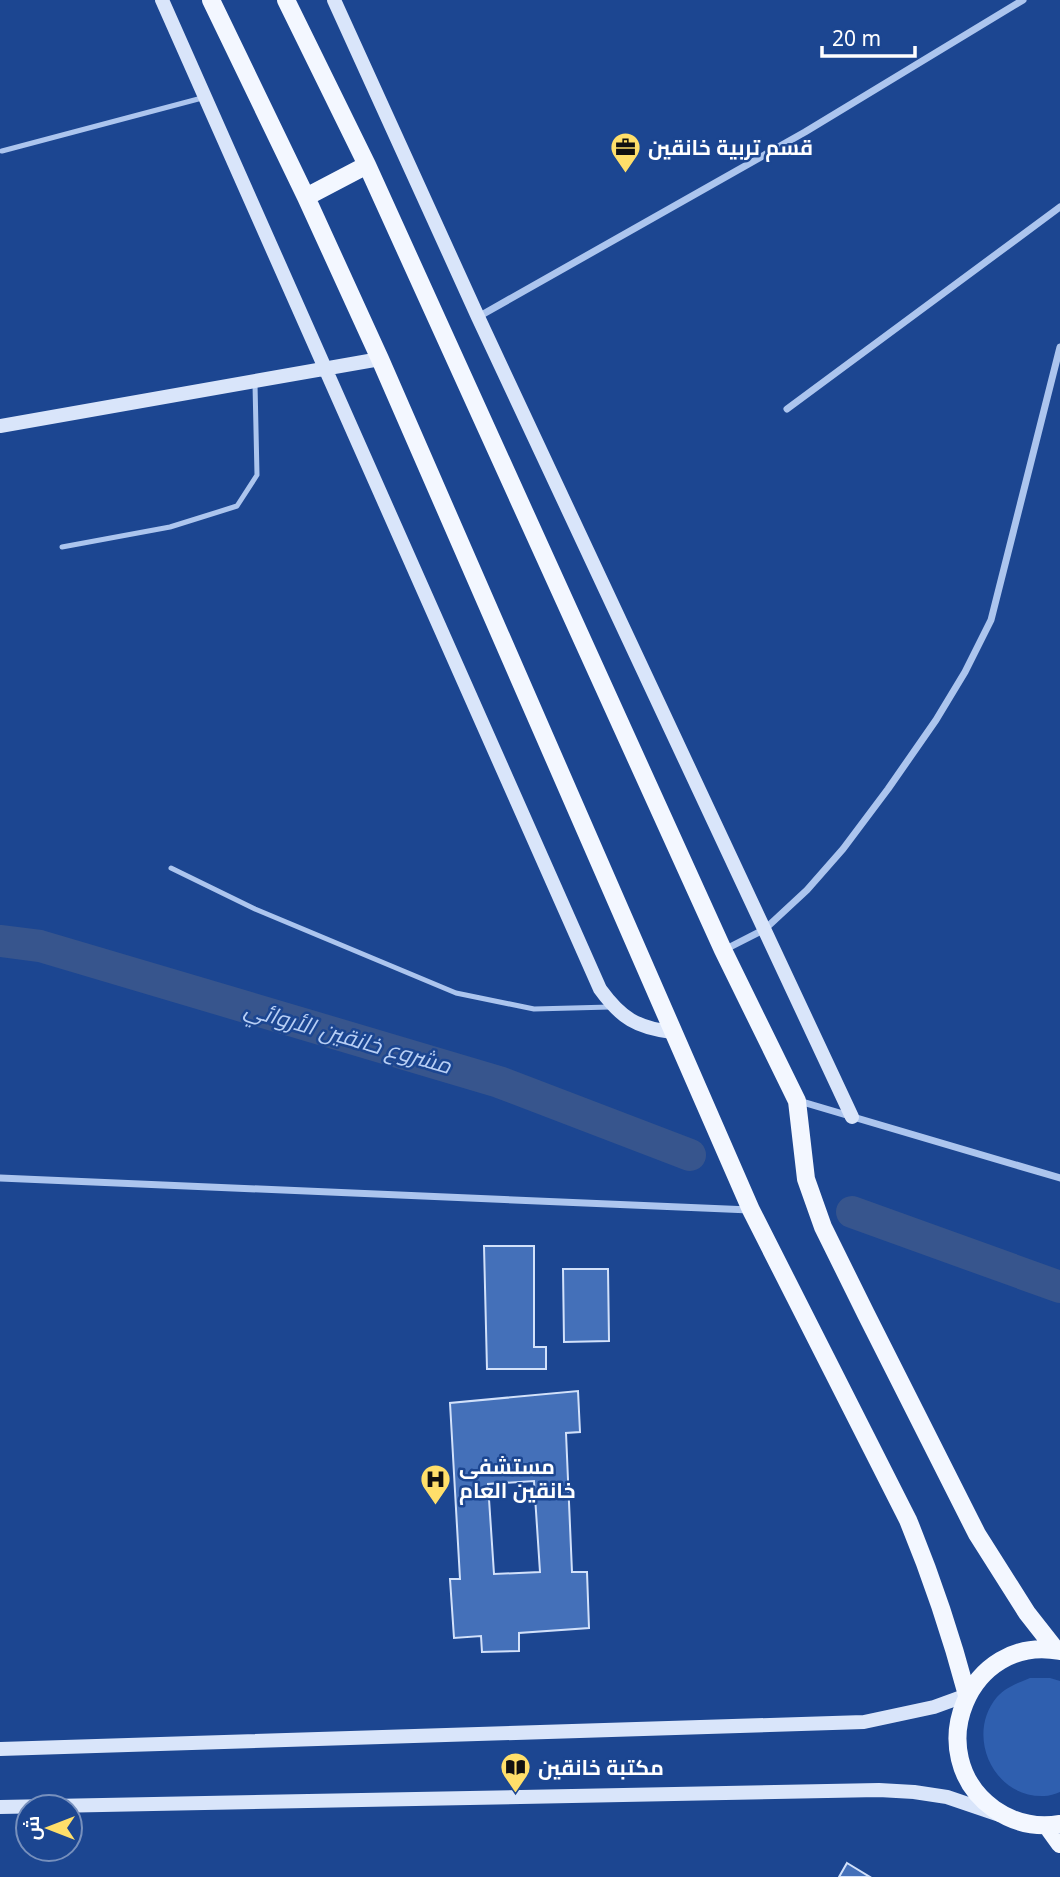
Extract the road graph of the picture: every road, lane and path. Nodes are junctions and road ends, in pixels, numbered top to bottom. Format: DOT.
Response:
graph roads {
  1 [pos="162,0"];
  2 [pos="211,0"];
  3 [pos="286,0"];
  4 [pos="334,0"];
  5 [pos="1023,0"];
  6 [pos="205,97"];
  7 [pos="2,151"];
  8 [pos="366,165"];
  9 [pos="306,197"];
  10 [pos="1060,206"];
  11 [pos="478,317"];
  12 [pos="1060,347"];
  13 [pos="380,359"];
  14 [pos="326,368"];
  15 [pos="255,381"];
  16 [pos="787,409"];
  17 [pos="0,426"];
  18 [pos="62,547"];
  19 [pos="171,869"];
  20 [pos="765,929"];
  21 [pos="723,950"];
  22 [pos="613,1007"];
  23 [pos="672,1032"];
  24 [pos="797,1101"];
  25 [pos="852,1117"];
  26 [pos="0,1178"];
  27 [pos="1060,1178"];
  28 [pos="751,1210"];
  29 [pos="1058,1650"];
  30 [pos="967,1695"];
  31 [pos="0,1749"];
  32 [pos="0,1807"];
  33 [pos="1005,1817"];
  34 [pos="1054,1825"];
  35 [pos="1060,1844"];
  1 -- 6 [label="street"];
  2 -- 9 [label="main road"];
  3 -- 8 [label="main road"];
  4 -- 11 [label="street"];
  5 -- 11 [label="street"];
  6 -- 7 [label="lane"];
  6 -- 14 [label="street"];
  8 -- 9 [label="main road"];
  8 -- 21 [label="main road"];
  9 -- 13 [label="main road"];
  10 -- 16 [label="street"];
  11 -- 20 [label="street"];
  12 -- 20 [label="street"];
  13 -- 14 [label="street"];
  13 -- 23 [label="main road"];
  14 -- 15 [label="street"];
  14 -- 22 [label="street"];
  15 -- 17 [label="street"];
  15 -- 18 [label="lane"];
  19 -- 22 [label="lane"];
  20 -- 21 [label="street"];
  20 -- 25 [label="street"];
  21 -- 24 [label="main road"];
  22 -- 23 [label="street"];
  23 -- 28 [label="main road"];
  24 -- 25 [label="street"];
  24 -- 29 [label="main road"];
  25 -- 27 [label="street"];
  26 -- 28 [label="street"];
  28 -- 30 [label="main road"];
  29 -- 30 [label="main road"];
  30 -- 31 [label="street"];
  30 -- 33 [label="main road"];
  32 -- 33 [label="street"];
  33 -- 34 [label="main road"];
  34 -- 35 [label="main road"];
}
